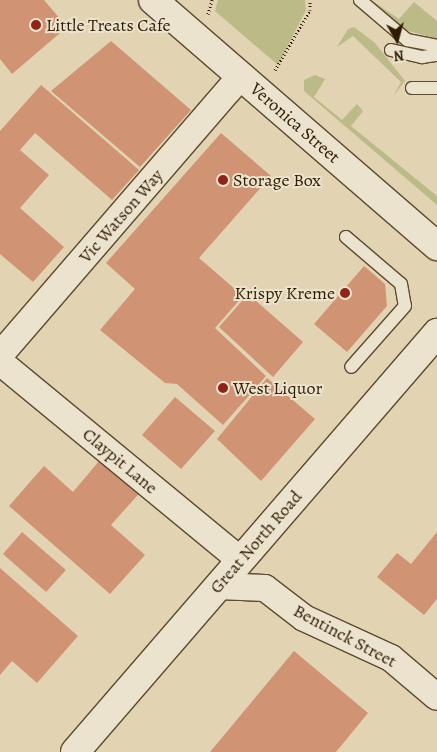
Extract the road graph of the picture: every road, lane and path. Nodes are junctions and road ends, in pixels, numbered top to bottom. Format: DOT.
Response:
graph roads {
  1 [pos="153,0"];
  2 [pos="212,0"];
  3 [pos="310,0"];
  4 [pos="360,0"];
  5 [pos="205,21"];
  6 [pos="437,46"];
  7 [pos="391,50"];
  8 [pos="437,55"];
  9 [pos="275,70"];
  10 [pos="241,76"];
  11 [pos="412,88"];
  12 [pos="437,88"];
  13 [pos="346,237"];
  14 [pos="437,246"];
  15 [pos="437,333"];
  16 [pos="0,355"];
  17 [pos="0,362"];
  18 [pos="351,367"];
  19 [pos="240,560"];
  20 [pos="218,586"];
  21 [pos="437,697"];
  22 [pos="75,752"];
  1 -- 10 [label="main road, Veronica Street"];
  2 -- 5 [label="path"];
  3 -- 9 [label="path"];
  4 -- 6 [label="lane"];
  7 -- 8 [label="lane"];
  10 -- 14 [label="main road, Veronica Street"];
  10 -- 16 [label="street, Vic Watson Way"];
  11 -- 12 [label="lane"];
  13 -- 18 [label="lane"];
  15 -- 19 [label="main road, Great North Road"];
  17 -- 19 [label="street, Claypit Lane"];
  19 -- 20 [label="main road, Great North Road"];
  20 -- 21 [label="street, Bentinck Street"];
  20 -- 22 [label="main road, Great North Road"];
}
